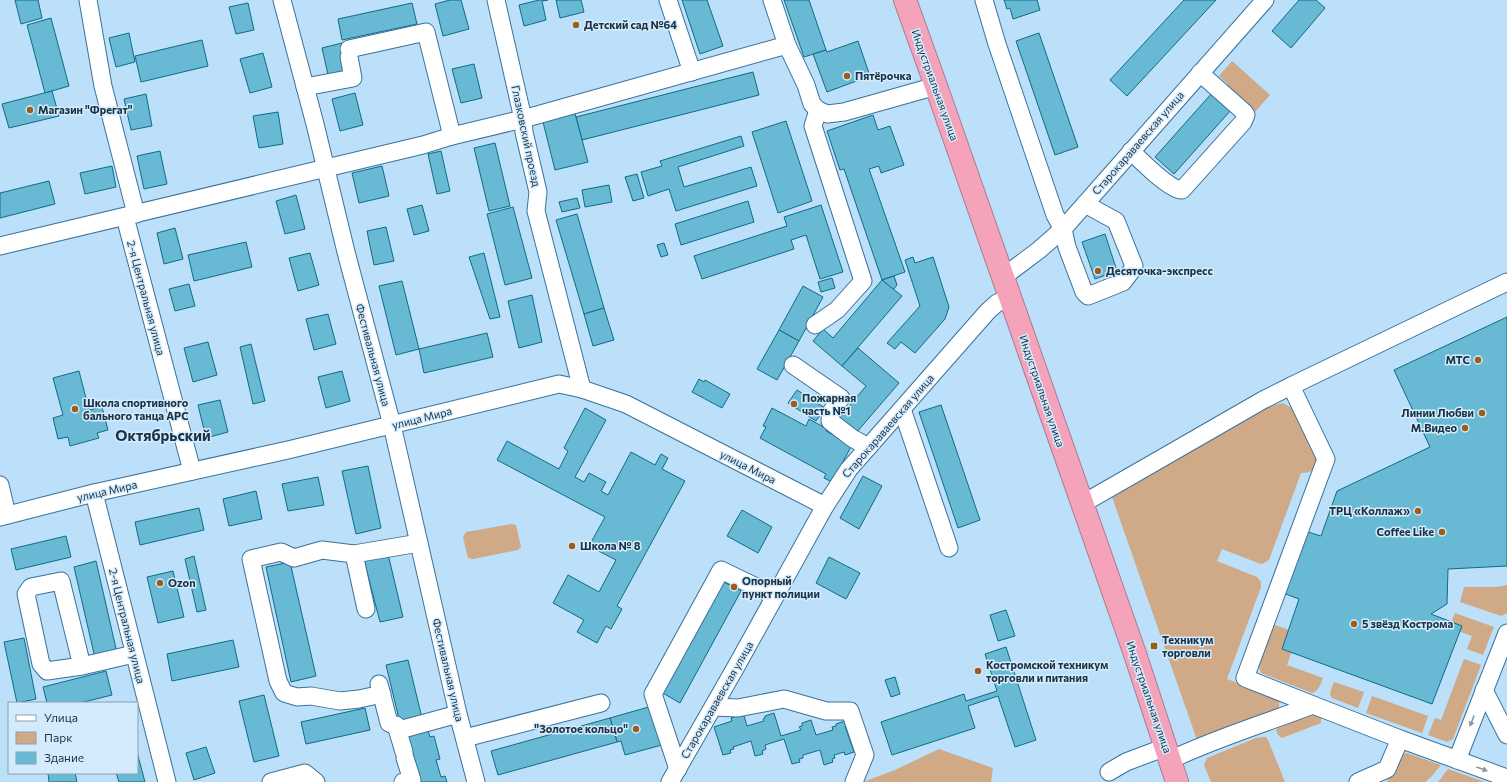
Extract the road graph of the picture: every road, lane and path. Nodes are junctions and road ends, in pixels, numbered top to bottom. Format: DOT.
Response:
graph roads {
  1 [pos="88,0"];
  2 [pos="282,0"];
  3 [pos="496,0"];
  4 [pos="668,0"];
  5 [pos="772,0"];
  6 [pos="905,0"];
  7 [pos="984,0"];
  8 [pos="1265,0"];
  9 [pos="787,45"];
  10 [pos="692,72"];
  11 [pos="1200,73"];
  12 [pos="936,86"];
  13 [pos="305,87"];
  14 [pos="818,110"];
  15 [pos="523,119"];
  16 [pos="452,136"];
  17 [pos="1131,151"];
  18 [pos="326,169"];
  19 [pos="1085,204"];
  20 [pos="131,215"];
  21 [pos="1063,228"];
  22 [pos="0,246"];
  23 [pos="1003,277"];
  24 [pos="1507,282"];
  25 [pos="1010,298"];
  26 [pos="815,325"];
  27 [pos="793,365"];
  28 [pos="1291,386"];
  29 [pos="582,389"];
  30 [pos="902,409"];
  31 [pos="392,425"];
  32 [pos="868,447"];
  33 [pos="192,471"];
  34 [pos="0,485"];
  35 [pos="94,493"];
  36 [pos="1082,504"];
  37 [pos="825,506"];
  38 [pos="4,516"];
  39 [pos="419,543"];
  40 [pos="949,548"];
  41 [pos="354,554"];
  42 [pos="775,596"];
  43 [pos="366,609"];
  44 [pos="1507,633"];
  45 [pos="134,654"];
  46 [pos="82,666"];
  47 [pos="1502,667"];
  48 [pos="1484,690"];
  49 [pos="601,703"];
  50 [pos="1313,705"];
  51 [pos="713,707"];
  52 [pos="458,714"];
  53 [pos="396,725"];
  54 [pos="1507,735"];
  55 [pos="465,738"];
  56 [pos="1400,739"];
  57 [pos="1168,754"];
  58 [pos="1457,760"];
  59 [pos="1109,772"];
  60 [pos="674,775"];
  61 [pos="1507,778"];
  62 [pos="167,782"];
  63 [pos="271,782"];
  64 [pos="316,782"];
  65 [pos="402,782"];
  66 [pos="476,782"];
  67 [pos="854,782"];
  68 [pos="1177,782"];
  69 [pos="1358,782"];
  1 -- 20 [label="street, 2-я Центральная улица"];
  2 -- 13 [label="street, Фестивальная улица"];
  3 -- 15 [label="street, Глазковский проезд"];
  4 -- 10 [label="street"];
  5 -- 9 [label="street"];
  6 -- 12 [label="highway, Индустриальная улица"];
  7 -- 21 [label="street"];
  8 -- 11 [label="street, Старокараваевская улица"];
  9 -- 10 [label="street"];
  9 -- 14 [label="street"];
  10 -- 15 [label="street"];
  11 -- 17 [label="street, Старокараваевская улица"];
  11 -- 17 [label="street"];
  12 -- 14 [label="street"];
  12 -- 23 [label="highway, Индустриальная улица"];
  13 -- 16 [label="street"];
  13 -- 18 [label="street, Фестивальная улица"];
  14 -- 26 [label="street"];
  15 -- 16 [label="street"];
  15 -- 29 [label="street, Глазковский проезд"];
  16 -- 18 [label="street"];
  17 -- 19 [label="street, Старокараваевская улица"];
  18 -- 20 [label="street"];
  18 -- 31 [label="street, Фестивальная улица"];
  19 -- 21 [label="street, Старокараваевская улица"];
  19 -- 21 [label="street"];
  20 -- 22 [label="street"];
  20 -- 33 [label="street, 2-я Центральная улица"];
  21 -- 23 [label="street, Старокараваевская улица"];
  23 -- 25 [label="highway, Индустриальная улица"];
  24 -- 28 [label="street"];
  25 -- 30 [label="street, Старокараваевская улица"];
  25 -- 36 [label="highway, Индустриальная улица"];
  27 -- 32 [label="street"];
  28 -- 36 [label="street"];
  28 -- 50 [label="street"];
  29 -- 31 [label="street, улица Мира"];
  29 -- 37 [label="street, улица Мира"];
  30 -- 32 [label="street, Старокараваевская улица"];
  30 -- 40 [label="street"];
  31 -- 33 [label="street, улица Мира"];
  31 -- 39 [label="street, Фестивальная улица"];
  32 -- 37 [label="street, Старокараваевская улица"];
  33 -- 35 [label="street, улица Мира"];
  34 -- 38 [label="street"];
  35 -- 38 [label="street, улица Мира"];
  35 -- 45 [label="street, 2-я Центральная улица"];
  36 -- 57 [label="highway, Индустриальная улица"];
  37 -- 42 [label="street, Старокараваевская улица"];
  39 -- 41 [label="street"];
  39 -- 52 [label="street, Фестивальная улица"];
  41 -- 43 [label="street"];
  41 -- 53 [label="street"];
  42 -- 51 [label="street, Старокараваевская улица"];
  42 -- 60 [label="street"];
  44 -- 47 [label="street"];
  45 -- 46 [label="street"];
  45 -- 62 [label="street, 2-я Центральная улица"];
  46 -- 46 [label="street"];
  47 -- 48 [label="street"];
  48 -- 54 [label="street"];
  48 -- 58 [label="street, one-way"];
  49 -- 55 [label="street"];
  50 -- 56 [label="street"];
  50 -- 57 [label="street"];
  51 -- 60 [label="street, Старокараваевская улица"];
  51 -- 67 [label="street"];
  52 -- 53 [label="street"];
  52 -- 55 [label="street, Фестивальная улица"];
  53 -- 65 [label="street"];
  55 -- 66 [label="street, Фестивальная улица"];
  56 -- 58 [label="street"];
  56 -- 69 [label="street"];
  57 -- 59 [label="street"];
  57 -- 68 [label="highway, Индустриальная улица"];
  58 -- 61 [label="street, one-way"];
  63 -- 64 [label="street"];
}
